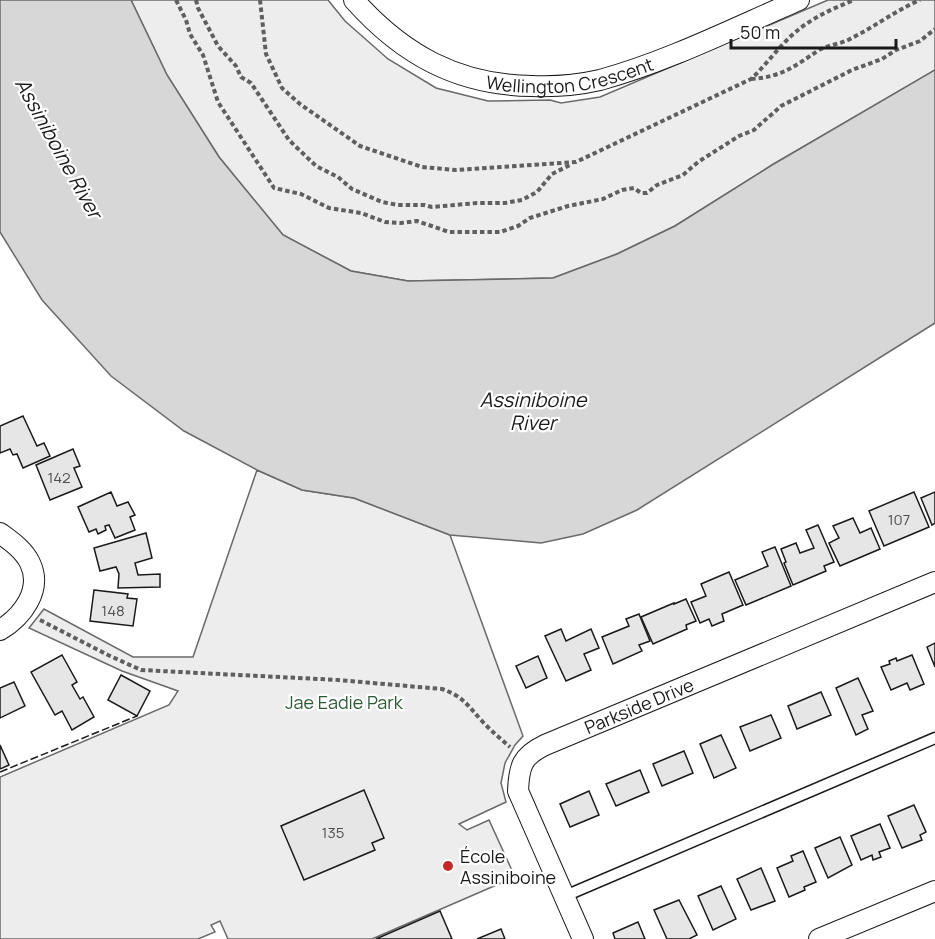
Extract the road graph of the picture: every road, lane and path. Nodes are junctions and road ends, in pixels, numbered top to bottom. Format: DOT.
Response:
graph roads {
  1 [pos="176,0"];
  2 [pos="196,0"];
  3 [pos="354,0"];
  4 [pos="799,0"];
  5 [pos="920,0"];
  6 [pos="935,28"];
  7 [pos="751,79"];
  8 [pos="576,162"];
  9 [pos="0,533"];
  10 [pos="935,582"];
  11 [pos="24,611"];
  12 [pos="0,630"];
  13 [pos="935,738"];
  14 [pos="524,760"];
  15 [pos="935,891"];
  16 [pos="565,896"];
  17 [pos="583,939"];
  18 [pos="819,939"];
  1 -- 6 [label="path"];
  2 -- 8 [label="path"];
  3 -- 4 [label="street, Wellington Crescent"];
  5 -- 7 [label="path"];
  9 -- 11 [label="street"];
  10 -- 14 [label="street, Parkside Drive"];
  11 -- 12 [label="street"];
  11 -- 14 [label="path"];
  13 -- 16 [label="lane"];
  14 -- 16 [label="street"];
  15 -- 18 [label="street"];
  16 -- 17 [label="street"];
}
